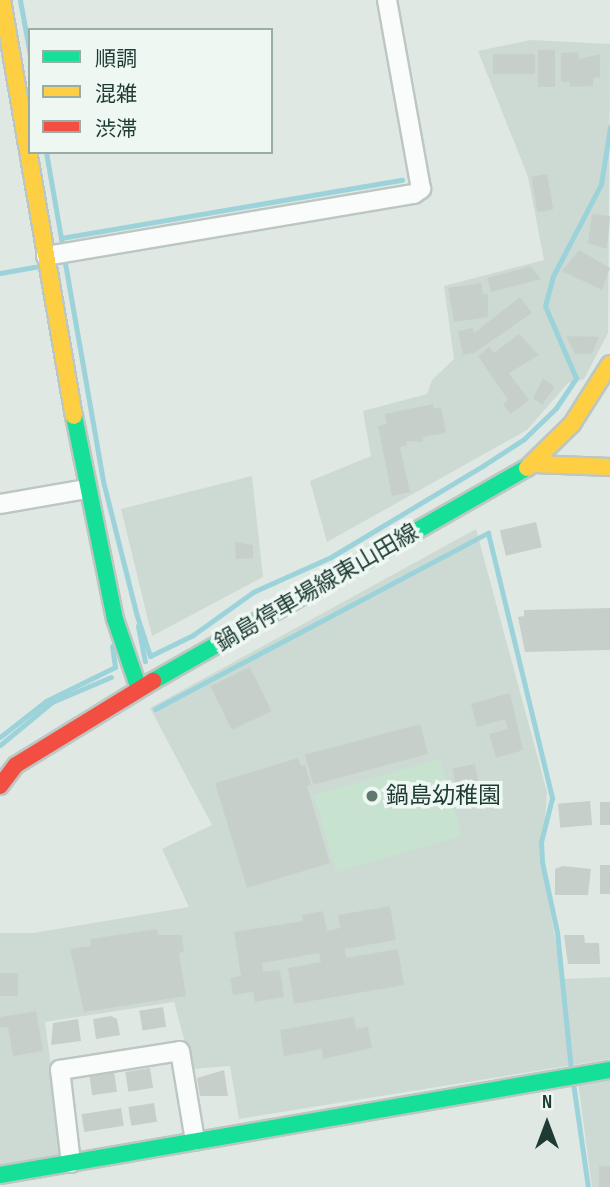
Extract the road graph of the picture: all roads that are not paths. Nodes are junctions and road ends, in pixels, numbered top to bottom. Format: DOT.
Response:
graph roads {
  1 [pos="2,0"];
  2 [pos="387,0"];
  3 [pos="28,151"];
  4 [pos="28,154"];
  5 [pos="46,256"];
  6 [pos="610,364"];
  7 [pos="534,464"];
  8 [pos="610,467"];
  9 [pos="87,489"];
  10 [pos="0,504"];
  11 [pos="139,689"];
  12 [pos="0,786"];
  13 [pos="610,1070"];
  14 [pos="195,1141"];
  15 [pos="71,1163"];
  16 [pos="0,1175"];
  1 -- 3 [label="street"];
  2 -- 5 [label="street"];
  4 -- 5 [label="street"];
  5 -- 9 [label="street"];
  6 -- 7 [label="street, 鍋島停車場線東山田線"];
  7 -- 8 [label="street"];
  7 -- 11 [label="street, 鍋島停車場線東山田線"];
  9 -- 10 [label="street"];
  9 -- 11 [label="street"];
  11 -- 12 [label="street, 鍋島停車場線東山田線"];
  13 -- 14 [label="street"];
  14 -- 15 [label="street"];
  14 -- 15 [label="street"];
  15 -- 16 [label="street"];
}
